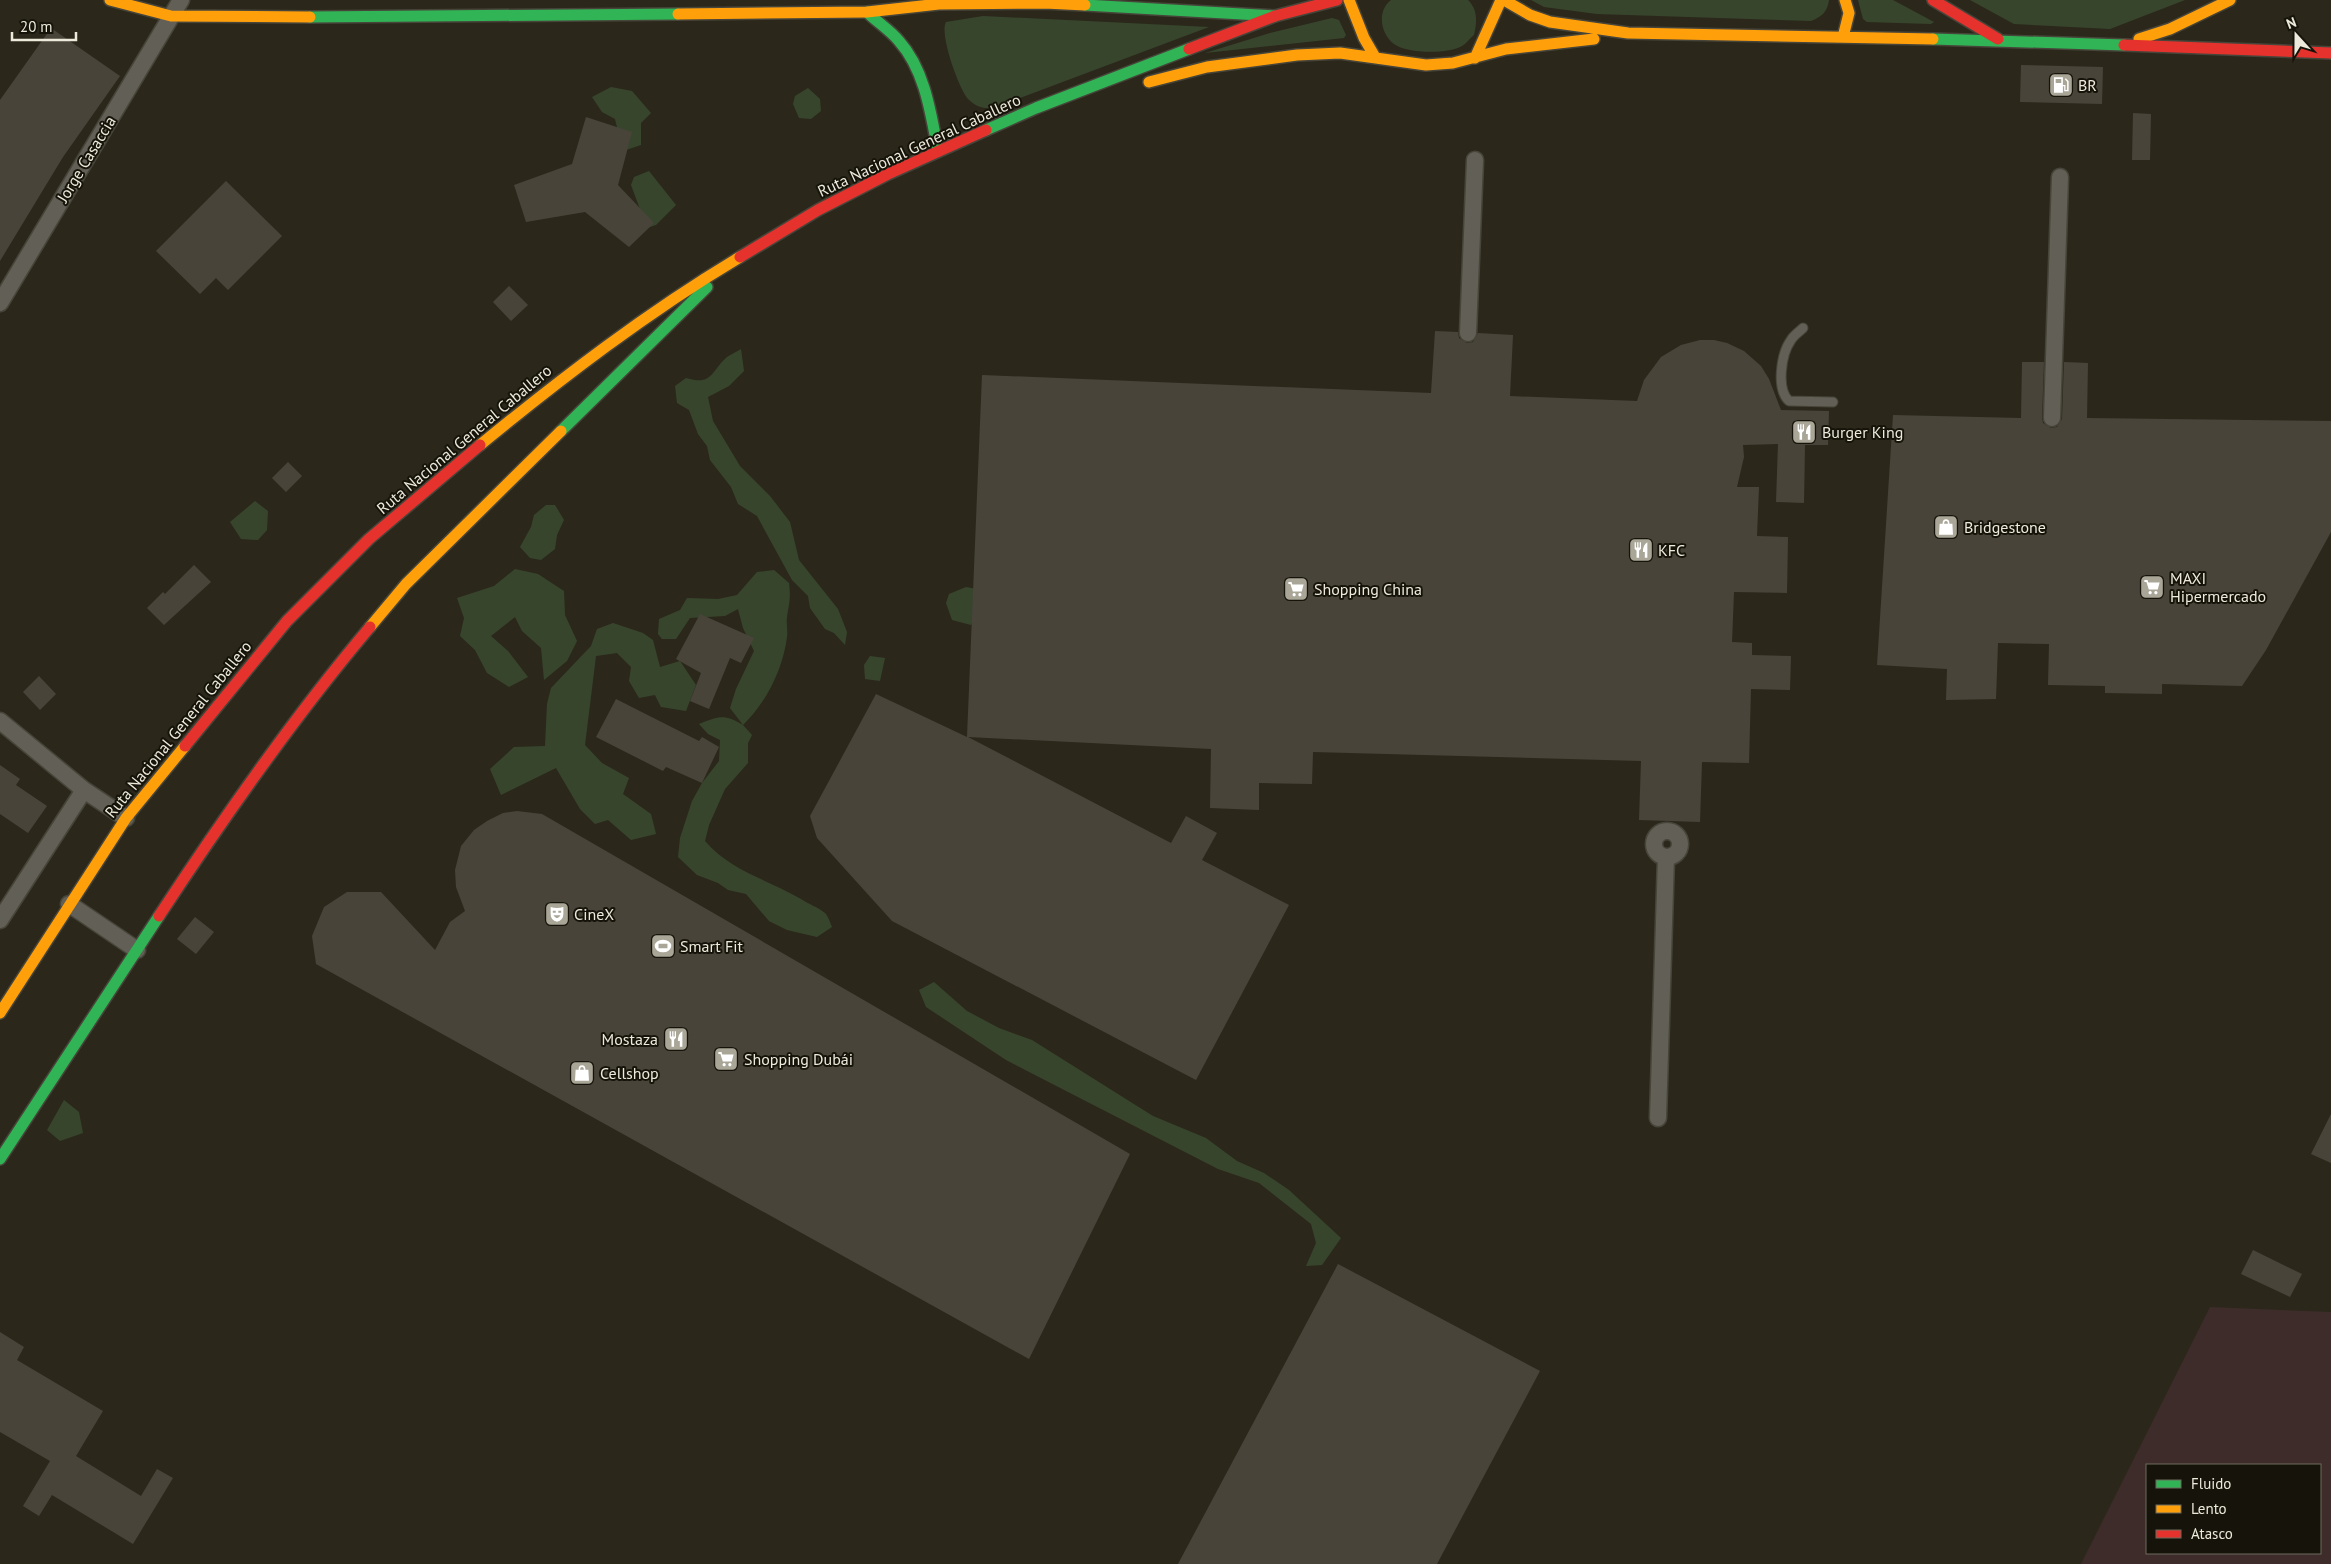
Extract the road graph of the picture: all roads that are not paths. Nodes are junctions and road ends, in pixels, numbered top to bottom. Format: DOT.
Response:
graph roads {
  1 [pos="110,0"];
  2 [pos="181,0"];
  3 [pos="1337,0"];
  4 [pos="1349,0"];
  5 [pos="1502,0"];
  6 [pos="1844,0"];
  7 [pos="1933,0"];
  8 [pos="2230,0"];
  9 [pos="866,12"];
  10 [pos="171,16"];
  11 [pos="1275,16"];
  12 [pos="1628,33"];
  13 [pos="1843,38"];
  14 [pos="1999,40"];
  15 [pos="2123,44"];
  16 [pos="2331,53"];
  17 [pos="1375,57"];
  18 [pos="1475,58"];
  19 [pos="1109,81"];
  20 [pos="938,151"];
  21 [pos="1475,160"];
  22 [pos="2060,177"];
  23 [pos="734,260"];
  24 [pos="0,303"];
  25 [pos="1803,328"];
  26 [pos="1468,332"];
  27 [pos="1833,402"];
  28 [pos="2052,418"];
  29 [pos="0,721"];
  30 [pos="84,790"];
  31 [pos="126,818"];
  32 [pos="1668,826"];
  33 [pos="69,904"];
  34 [pos="0,920"];
  35 [pos="137,950"];
  36 [pos="0,1013"];
  37 [pos="1658,1118"];
  38 [pos="0,1159"];
  1 -- 10 [label="main road"];
  2 -- 10 [label="street, Jorge Casaccia"];
  3 -- 11 [label="main road, Ruta Nacional General Caballero"];
  4 -- 17 [label="main road"];
  5 -- 12 [label="main road"];
  5 -- 18 [label="main road"];
  6 -- 13 [label="main road"];
  7 -- 14 [label="main road"];
  8 -- 15 [label="main road"];
  9 -- 10 [label="main road"];
  9 -- 11 [label="main road"];
  9 -- 20 [label="main road"];
  10 -- 24 [label="street, Jorge Casaccia"];
  11 -- 19 [label="main road, Ruta Nacional General Caballero"];
  12 -- 13 [label="main road"];
  12 -- 18 [label="main road, Ruta Nacional General Caballero"];
  13 -- 14 [label="main road"];
  14 -- 15 [label="main road"];
  15 -- 16 [label="main road"];
  17 -- 18 [label="main road, Ruta Nacional General Caballero"];
  17 -- 19 [label="main road, Ruta Nacional General Caballero"];
  19 -- 20 [label="main road, Ruta Nacional General Caballero"];
  20 -- 23 [label="main road, Ruta Nacional General Caballero"];
  21 -- 26 [label="street"];
  22 -- 28 [label="street"];
  23 -- 31 [label="main road, Ruta Nacional General Caballero"];
  23 -- 35 [label="main road"];
  25 -- 27 [label="lane"];
  29 -- 30 [label="street"];
  30 -- 31 [label="street"];
  30 -- 34 [label="street"];
  31 -- 33 [label="main road, Ruta Nacional General Caballero"];
  32 -- 37 [label="street"];
  33 -- 35 [label="street"];
  33 -- 36 [label="main road, Ruta Nacional General Caballero"];
  35 -- 38 [label="main road"];
}
